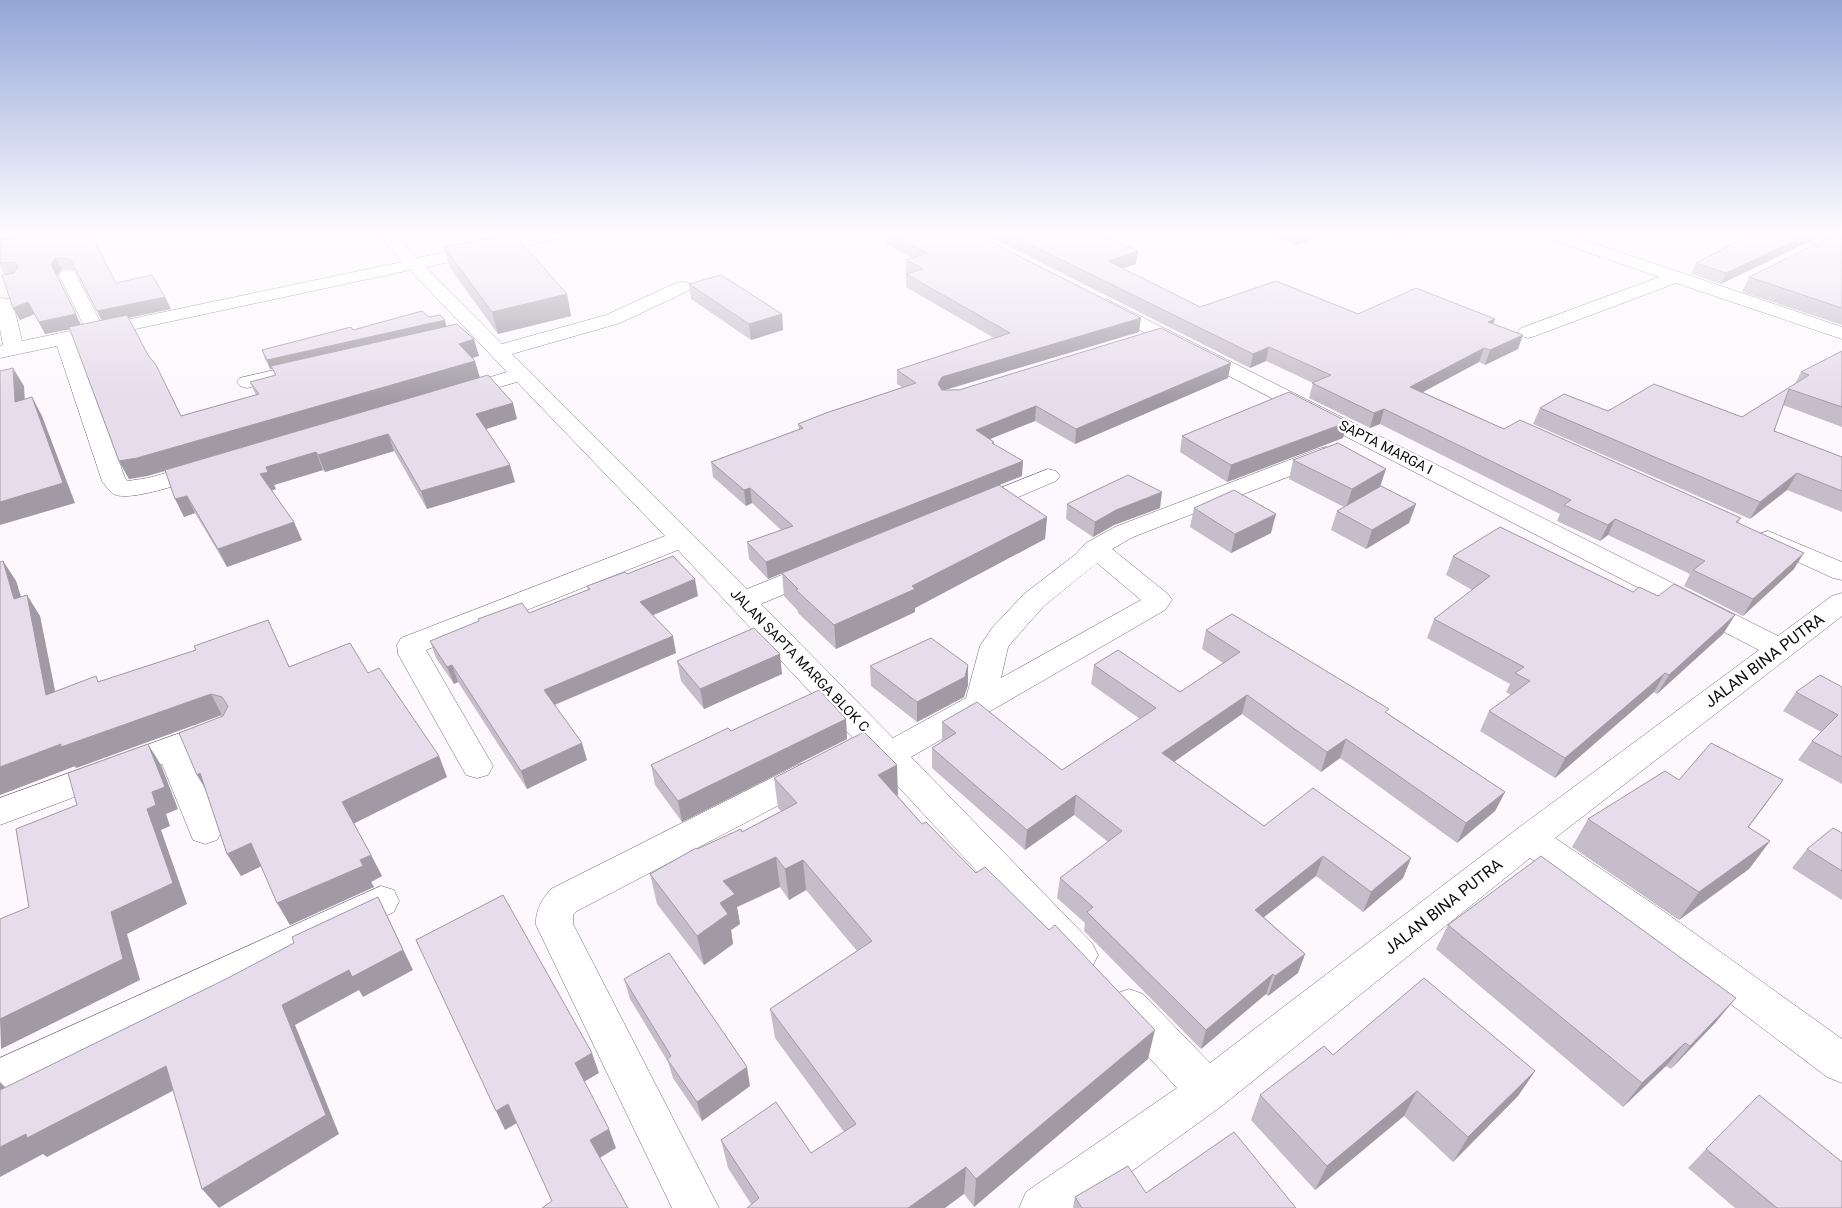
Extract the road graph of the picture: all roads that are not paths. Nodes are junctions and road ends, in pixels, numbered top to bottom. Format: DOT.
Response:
graph roads {
  1 [pos="76,290"];
  2 [pos="294,290"];
  3 [pos="434,290"];
  4 [pos="675,290"];
  5 [pos="1640,290"];
  6 [pos="1717,290"];
  7 [pos="1726,290"];
  8 [pos="1722,292"];
  9 [pos="1090,297"];
  10 [pos="4,304"];
  11 [pos="96,332"];
  12 [pos="1528,332"];
  13 [pos="1160,333"];
  14 [pos="1842,333"];
  15 [pos="64,339"];
  16 [pos="1133,342"];
  17 [pos="7,351"];
  18 [pos="499,352"];
  19 [pos="314,367"];
  20 [pos="522,374"];
  21 [pos="247,382"];
  22 [pos="436,400"];
  23 [pos="1368,438"];
  24 [pos="226,462"];
  25 [pos="1048,476"];
  26 [pos="956,514"];
  27 [pos="1751,532"];
  28 [pos="682,539"];
  29 [pos="1095,548"];
  30 [pos="836,563"];
  31 [pos="1842,572"];
  32 [pos="743,601"];
  33 [pos="1842,602"];
  34 [pos="1779,648"];
  35 [pos="979,705"];
  36 [pos="222,728"];
  37 [pos="171,747"];
  38 [pos="883,747"];
  39 [pos="477,766"];
  40 [pos="0,812"];
  41 [pos="205,830"];
  42 [pos="1529,839"];
  43 [pos="381,901"];
  44 [pos="1842,1063"];
  45 [pos="0,1079"];
  46 [pos="1208,1091"];
  47 [pos="696,1208"];
  48 [pos="1042,1208"];
  1 -- 11 [label="street"];
  2 -- 11 [label="street"];
  3 -- 18 [label="street, JALAN SAPTA MARGA BLOK C"];
  4 -- 18 [label="street"];
  5 -- 12 [label="street"];
  6 -- 8 [label="street"];
  7 -- 8 [label="street"];
  8 -- 14 [label="street"];
  9 -- 13 [label="street, SAPTA MARGA I"];
  10 -- 17 [label="street"];
  11 -- 15 [label="street"];
  13 -- 16 [label="street"];
  13 -- 23 [label="street, SAPTA MARGA I"];
  15 -- 17 [label="street"];
  15 -- 24 [label="street"];
  18 -- 20 [label="street, JALAN SAPTA MARGA BLOK C"];
  19 -- 21 [label="street"];
  20 -- 22 [label="street"];
  20 -- 28 [label="street, JALAN SAPTA MARGA BLOK C"];
  23 -- 29 [label="street"];
  23 -- 34 [label="street, SAPTA MARGA I"];
  25 -- 26 [label="street"];
  27 -- 31 [label="street"];
  28 -- 32 [label="street, JALAN SAPTA MARGA BLOK C"];
  28 -- 39 [label="street"];
  29 -- 35 [label="street"];
  29 -- 35 [label="street"];
  30 -- 32 [label="street"];
  32 -- 38 [label="street, JALAN SAPTA MARGA BLOK C"];
  33 -- 34 [label="street, JALAN BINA PUTRA"];
  34 -- 42 [label="street, JALAN BINA PUTRA"];
  35 -- 38 [label="street"];
  36 -- 37 [label="street"];
  37 -- 40 [label="street"];
  37 -- 41 [label="street"];
  38 -- 46 [label="street, JALAN SAPTA MARGA BLOK C"];
  38 -- 47 [label="street"];
  42 -- 44 [label="street"];
  42 -- 46 [label="street, JALAN BINA PUTRA"];
  43 -- 45 [label="street"];
  46 -- 48 [label="street, JALAN BINA PUTRA"];
}
